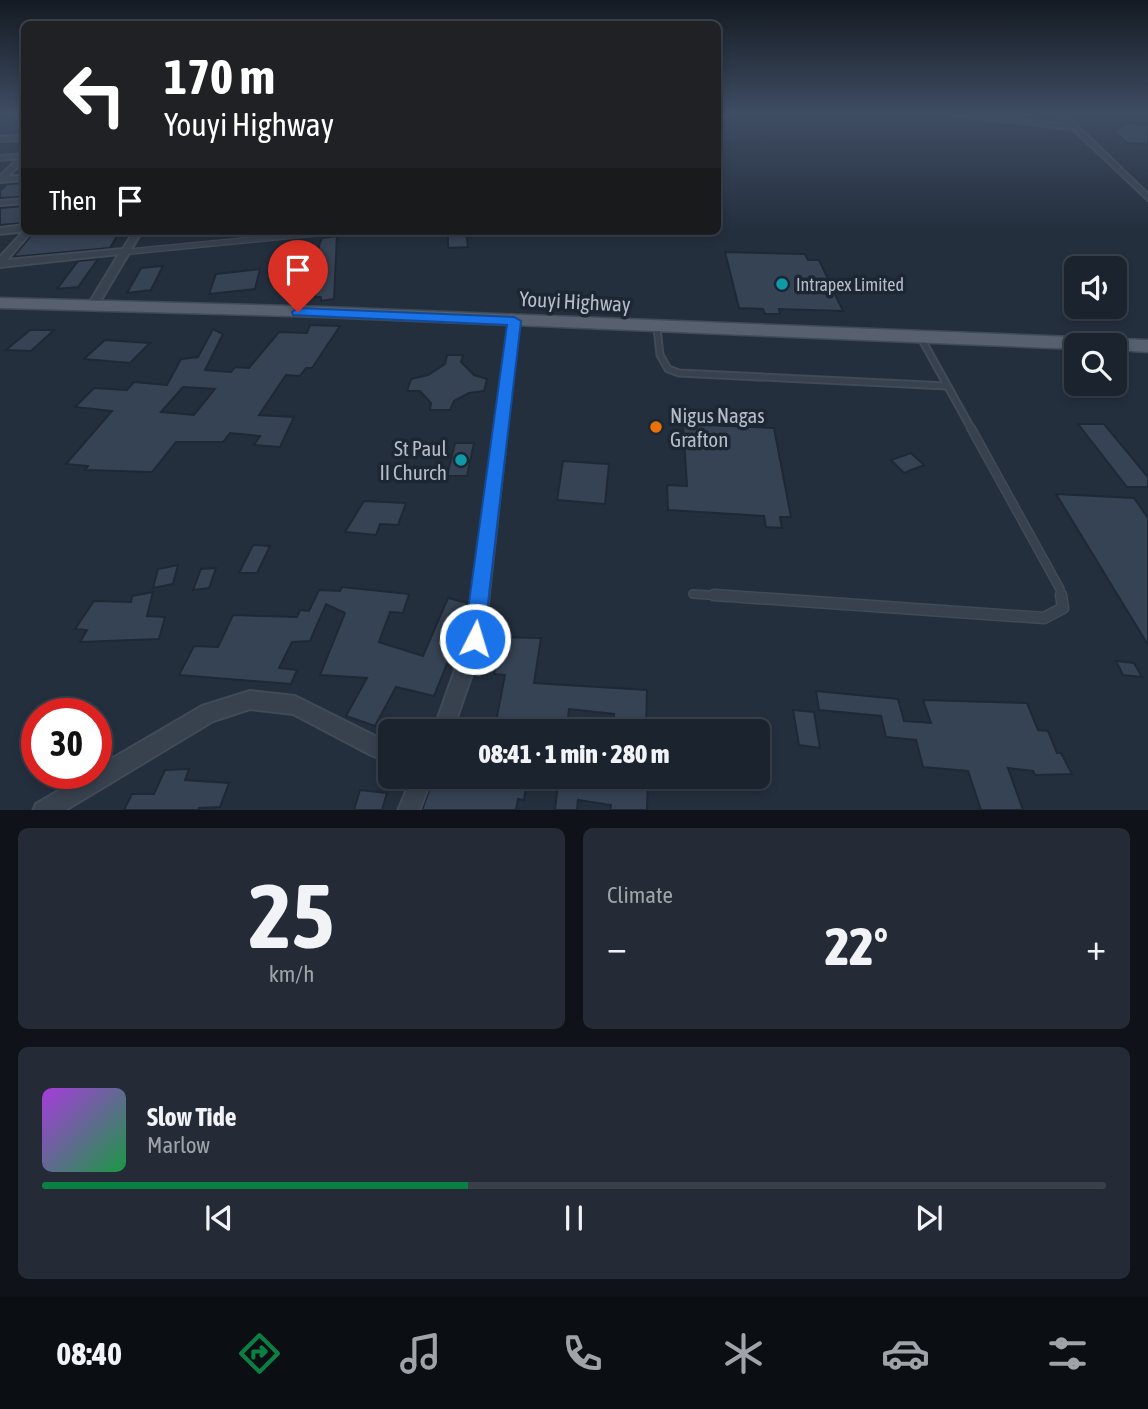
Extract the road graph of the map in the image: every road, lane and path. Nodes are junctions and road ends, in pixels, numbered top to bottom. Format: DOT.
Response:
graph roads {
  1 [pos="1100,153"];
  2 [pos="21,157"];
  3 [pos="0,158"];
  4 [pos="21,160"];
  5 [pos="21,177"];
  6 [pos="0,180"];
  7 [pos="1148,198"];
  8 [pos="21,201"];
  9 [pos="0,203"];
  10 [pos="21,230"];
  11 [pos="0,231"];
  12 [pos="22,235"];
  13 [pos="136,235"];
  14 [pos="300,235"];
  15 [pos="125,252"];
  16 [pos="0,263"];
  17 [pos="0,303"];
  18 [pos="93,305"];
  19 [pos="514,321"];
  20 [pos="657,328"];
  21 [pos="921,338"];
  22 [pos="1148,346"];
  23 [pos="947,386"];
  24 [pos="693,594"];
  25 [pos="445,719"];
  26 [pos="378,747"];
  27 [pos="417,789"];
  28 [pos="43,810"];
  29 [pos="408,810"];
  1 -- 7 [label="street"];
  2 -- 3 [label="street"];
  4 -- 6 [label="street"];
  5 -- 6 [label="street"];
  8 -- 9 [label="street"];
  10 -- 11 [label="street"];
  12 -- 16 [label="street"];
  13 -- 15 [label="street"];
  14 -- 15 [label="lane"];
  15 -- 16 [label="street"];
  15 -- 18 [label="street"];
  17 -- 18 [label="main road, Youyi Highway"];
  18 -- 19 [label="main road, Youyi Highway"];
  19 -- 20 [label="main road, Youyi Highway"];
  19 -- 25 [label="street"];
  20 -- 21 [label="main road, Youyi Highway"];
  20 -- 23 [label="lane"];
  21 -- 22 [label="main road, Youyi Highway"];
  21 -- 23 [label="lane"];
  23 -- 24 [label="lane"];
  26 -- 28 [label="street"];
  27 -- 29 [label="street"];
}
